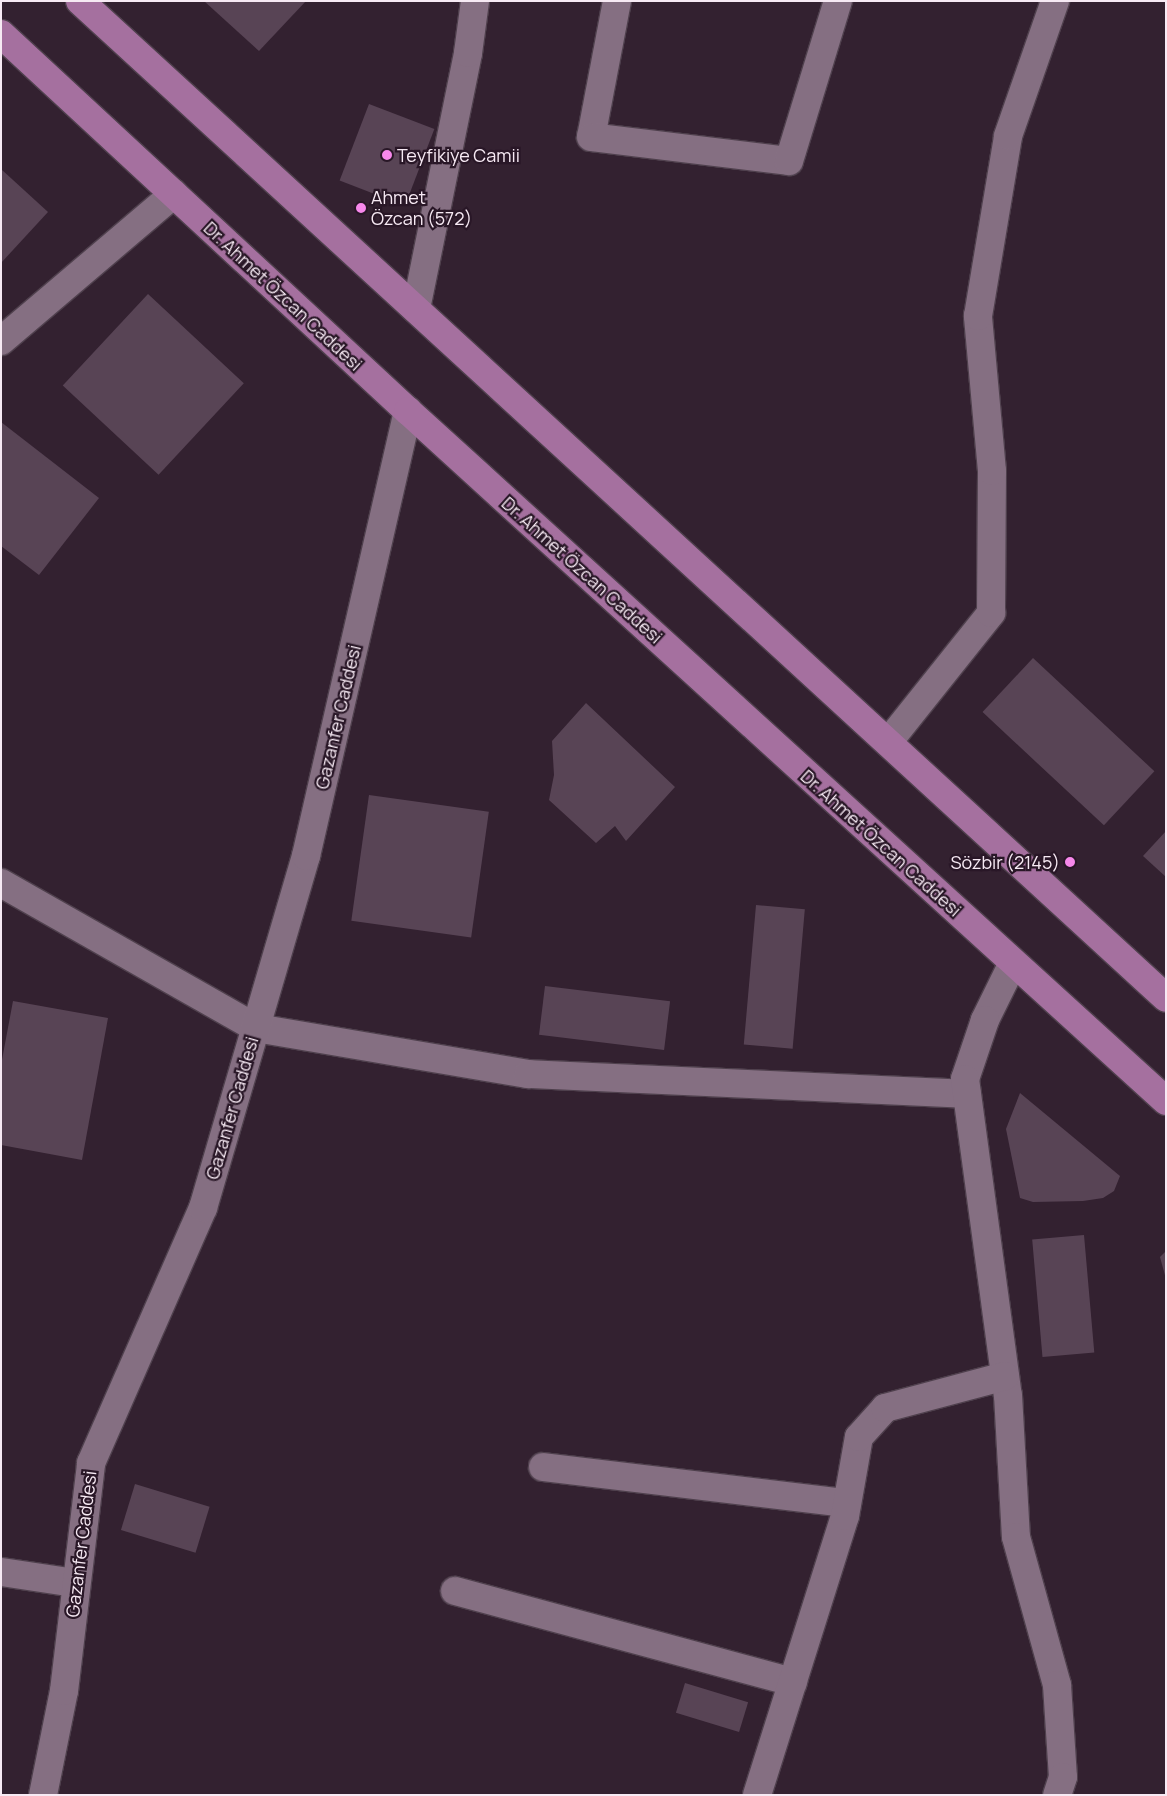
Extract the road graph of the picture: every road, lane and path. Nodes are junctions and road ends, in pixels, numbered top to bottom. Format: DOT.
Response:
graph roads {
  1 [pos="80,1"];
  2 [pos="475,1"];
  3 [pos="617,1"];
  4 [pos="838,1"];
  5 [pos="1055,1"];
  6 [pos="1,34"];
  7 [pos="174,194"];
  8 [pos="416,309"];
  9 [pos="1,341"];
  10 [pos="408,411"];
  11 [pos="889,741"];
  12 [pos="1,883"];
  13 [pos="1013,962"];
  14 [pos="1166,998"];
  15 [pos="256,1028"];
  16 [pos="967,1094"];
  17 [pos="1166,1101"];
  18 [pos="1005,1376"];
  19 [pos="543,1467"];
  20 [pos="847,1503"];
  21 [pos="1,1572"];
  22 [pos="75,1583"];
  23 [pos="455,1591"];
  24 [pos="793,1682"];
  25 [pos="43,1795"];
  26 [pos="758,1795"];
  27 [pos="1057,1795"];
  1 -- 8 [label="main road"];
  2 -- 8 [label="street"];
  3 -- 4 [label="street"];
  5 -- 11 [label="street"];
  6 -- 7 [label="main road, Dr. Ahmet Özcan Caddesi"];
  7 -- 9 [label="street"];
  7 -- 10 [label="main road, Dr. Ahmet Özcan Caddesi"];
  8 -- 11 [label="main road"];
  10 -- 13 [label="main road, Dr. Ahmet Özcan Caddesi"];
  10 -- 15 [label="street, Gazanfer Caddesi"];
  11 -- 14 [label="main road"];
  12 -- 15 [label="street"];
  13 -- 16 [label="street"];
  13 -- 17 [label="main road, Dr. Ahmet Özcan Caddesi"];
  15 -- 16 [label="street"];
  15 -- 22 [label="street, Gazanfer Caddesi"];
  16 -- 18 [label="street"];
  18 -- 20 [label="street"];
  18 -- 27 [label="street"];
  19 -- 20 [label="street"];
  20 -- 24 [label="street"];
  21 -- 22 [label="street"];
  22 -- 25 [label="street, Gazanfer Caddesi"];
  23 -- 24 [label="street"];
  24 -- 26 [label="street"];
}
